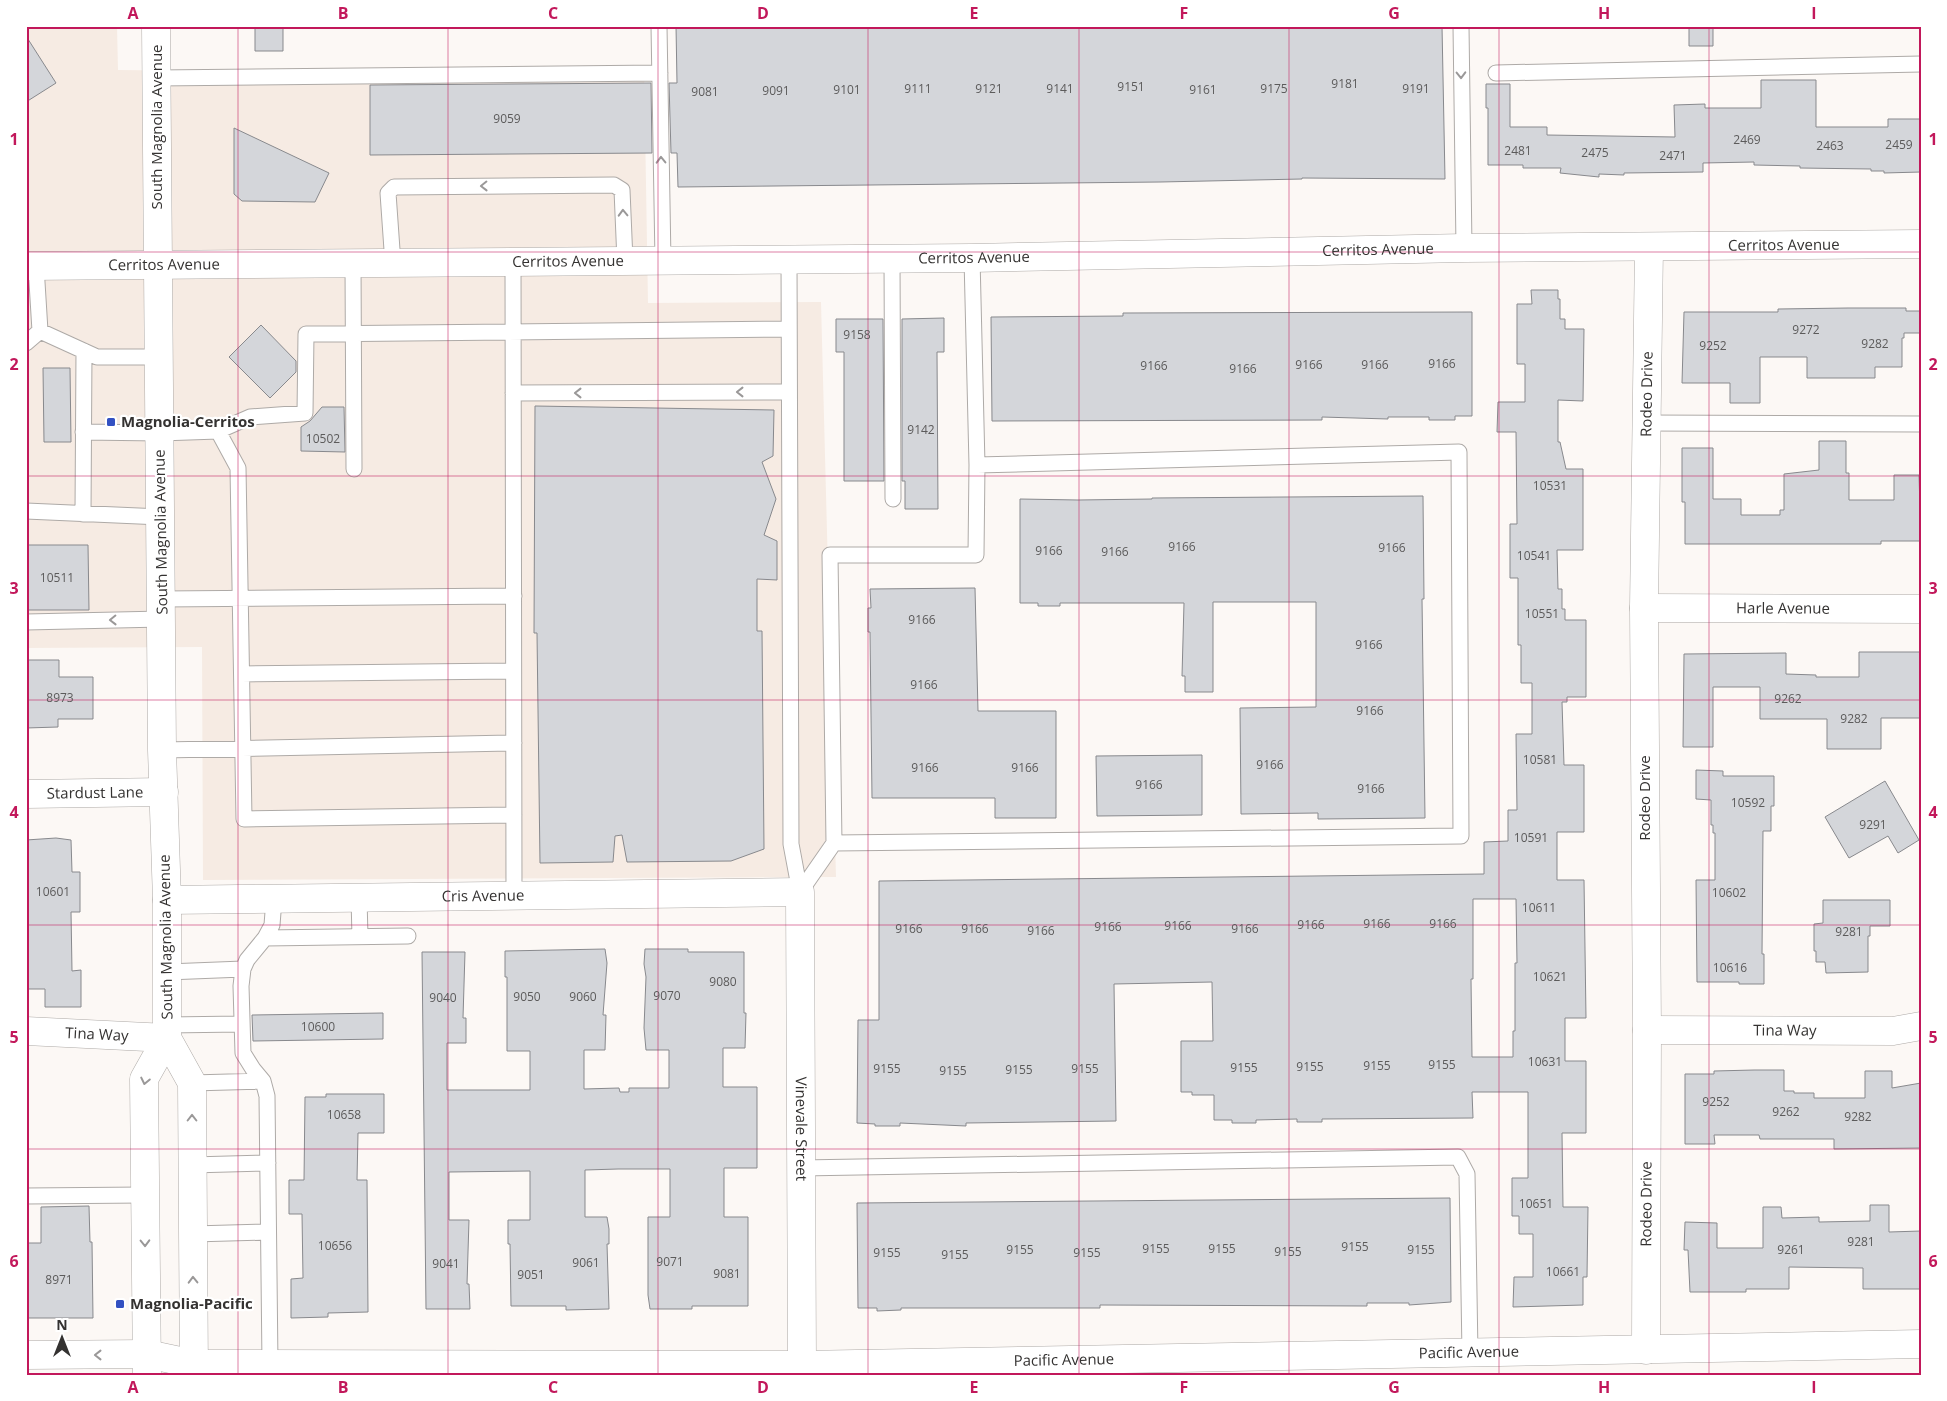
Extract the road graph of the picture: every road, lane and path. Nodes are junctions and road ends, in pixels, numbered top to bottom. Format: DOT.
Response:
graph roads {
  1 [pos="156,26"];
  2 [pos="659,26"];
  3 [pos="1461,26"];
  4 [pos="1921,64"];
  5 [pos="660,73"];
  6 [pos="1496,73"];
  7 [pos="156,78"];
  8 [pos="1921,244"];
  9 [pos="1649,247"];
  10 [pos="1464,248"];
  11 [pos="892,258"];
  12 [pos="972,258"];
  13 [pos="788,260"];
  14 [pos="514,261"];
  15 [pos="663,261"];
  16 [pos="625,262"];
  17 [pos="353,264"];
  18 [pos="393,264"];
  19 [pos="31,266"];
  20 [pos="158,266"];
  21 [pos="789,329"];
  22 [pos="40,331"];
  23 [pos="514,332"];
  24 [pos="353,334"];
  25 [pos="26,342"];
  26 [pos="84,351"];
  27 [pos="159,357"];
  28 [pos="789,392"];
  29 [pos="514,393"];
  30 [pos="1645,423"];
  31 [pos="1921,424"];
  32 [pos="218,431"];
  33 [pos="83,432"];
  34 [pos="160,433"];
  35 [pos="977,465"];
  36 [pos="354,469"];
  37 [pos="893,499"];
  38 [pos="26,511"];
  39 [pos="82,514"];
  40 [pos="161,517"];
  41 [pos="514,596"];
  42 [pos="240,598"];
  43 [pos="1644,608"];
  44 [pos="162,609"];
  45 [pos="1921,609"];
  46 [pos="26,622"];
  47 [pos="514,671"];
  48 [pos="242,674"];
  49 [pos="514,743"];
  50 [pos="243,749"];
  51 [pos="162,750"];
  52 [pos="164,792"];
  53 [pos="26,794"];
  54 [pos="514,815"];
  55 [pos="834,843"];
  56 [pos="800,892"];
  57 [pos="514,896"];
  58 [pos="359,898"];
  59 [pos="274,899"];
  60 [pos="166,900"];
  61 [pos="408,936"];
  62 [pos="360,937"];
  63 [pos="265,938"];
  64 [pos="243,969"];
  65 [pos="167,972"];
  66 [pos="241,1024"];
  67 [pos="1921,1026"];
  68 [pos="1647,1030"];
  69 [pos="26,1031"];
  70 [pos="167,1032"];
  71 [pos="263,1081"];
  72 [pos="192,1083"];
  73 [pos="268,1163"];
  74 [pos="192,1166"];
  75 [pos="801,1168"];
  76 [pos="144,1195"];
  77 [pos="26,1196"];
  78 [pos="268,1232"];
  79 [pos="193,1234"];
  80 [pos="1921,1344"];
  81 [pos="1646,1350"];
  82 [pos="1470,1353"];
  83 [pos="26,1355"];
  84 [pos="270,1364"];
  85 [pos="147,1365"];
  86 [pos="802,1365"];
  87 [pos="194,1369"];
  1 -- 7 [label="street, South Magnolia Avenue"];
  2 -- 5 [label="lane"];
  3 -- 10 [label="lane, one-way"];
  4 -- 6 [label="lane"];
  5 -- 7 [label="lane"];
  15 -- 5 [label="lane, one-way"];
  7 -- 20 [label="street, South Magnolia Avenue"];
  8 -- 9 [label="street, Cerritos Avenue"];
  9 -- 10 [label="street, Cerritos Avenue"];
  9 -- 30 [label="street, Rodeo Drive"];
  10 -- 12 [label="street, Cerritos Avenue"];
  11 -- 12 [label="street, Cerritos Avenue"];
  11 -- 13 [label="street, Cerritos Avenue"];
  11 -- 37 [label="lane"];
  12 -- 35 [label="lane"];
  13 -- 15 [label="street, Cerritos Avenue"];
  13 -- 21 [label="lane"];
  14 -- 16 [label="street, Cerritos Avenue"];
  14 -- 18 [label="street, Cerritos Avenue"];
  14 -- 23 [label="lane"];
  15 -- 16 [label="street, Cerritos Avenue"];
  16 -- 18 [label="lane, one-way"];
  17 -- 18 [label="street, Cerritos Avenue"];
  17 -- 20 [label="street, Cerritos Avenue"];
  17 -- 24 [label="lane"];
  19 -- 20 [label="street, Cerritos Avenue"];
  19 -- 22 [label="lane"];
  20 -- 27 [label="street, South Magnolia Avenue"];
  21 -- 23 [label="lane"];
  21 -- 28 [label="lane"];
  22 -- 25 [label="lane"];
  22 -- 26 [label="lane"];
  23 -- 24 [label="lane"];
  23 -- 29 [label="lane"];
  24 -- 32 [label="lane"];
  24 -- 36 [label="lane"];
  26 -- 27 [label="lane"];
  26 -- 33 [label="lane"];
  27 -- 34 [label="street, South Magnolia Avenue"];
  28 -- 29 [label="lane, one-way"];
  28 -- 56 [label="lane"];
  29 -- 41 [label="lane"];
  30 -- 31 [label="lane"];
  30 -- 43 [label="street, Rodeo Drive"];
  32 -- 34 [label="lane"];
  32 -- 42 [label="lane"];
  33 -- 34 [label="lane"];
  33 -- 39 [label="lane"];
  34 -- 40 [label="street, South Magnolia Avenue"];
  35 -- 55 [label="lane"];
  35 -- 55 [label="lane"];
  38 -- 39 [label="lane"];
  39 -- 40 [label="lane"];
  40 -- 44 [label="street, South Magnolia Avenue"];
  41 -- 42 [label="lane"];
  41 -- 47 [label="lane"];
  42 -- 44 [label="lane"];
  42 -- 48 [label="lane"];
  43 -- 45 [label="street, Harle Avenue"];
  43 -- 68 [label="street, Rodeo Drive"];
  44 -- 46 [label="lane, one-way"];
  44 -- 51 [label="street, South Magnolia Avenue"];
  47 -- 48 [label="lane"];
  47 -- 49 [label="lane"];
  48 -- 50 [label="lane"];
  49 -- 50 [label="lane"];
  49 -- 54 [label="lane"];
  50 -- 51 [label="lane"];
  50 -- 54 [label="lane"];
  51 -- 52 [label="street, South Magnolia Avenue"];
  52 -- 53 [label="street, Stardust Lane"];
  52 -- 60 [label="street, South Magnolia Avenue"];
  54 -- 57 [label="lane"];
  55 -- 56 [label="lane"];
  56 -- 57 [label="street, Cris Avenue"];
  56 -- 75 [label="street, Vinevale Street"];
  57 -- 58 [label="street, Cris Avenue"];
  58 -- 59 [label="street, Cris Avenue"];
  58 -- 62 [label="lane"];
  59 -- 60 [label="street, Cris Avenue"];
  59 -- 63 [label="lane"];
  60 -- 65 [label="street, South Magnolia Avenue"];
  61 -- 62 [label="lane"];
  62 -- 63 [label="lane"];
  63 -- 64 [label="lane"];
  64 -- 65 [label="lane"];
  64 -- 66 [label="lane"];
  65 -- 70 [label="street, South Magnolia Avenue"];
  66 -- 70 [label="lane"];
  66 -- 71 [label="lane"];
  67 -- 68 [label="street, Tina Way"];
  68 -- 81 [label="street, Rodeo Drive"];
  69 -- 70 [label="street, Tina Way"];
  70 -- 72 [label="street, South Magnolia Avenue"];
  70 -- 76 [label="street, South Magnolia Avenue, one-way"];
  71 -- 72 [label="lane"];
  71 -- 73 [label="lane"];
  74 -- 72 [label="street, South Magnolia Avenue, one-way"];
  73 -- 74 [label="lane"];
  73 -- 78 [label="lane"];
  74 -- 79 [label="street, South Magnolia Avenue"];
  75 -- 82 [label="lane"];
  75 -- 86 [label="street, Vinevale Street"];
  76 -- 77 [label="lane"];
  76 -- 85 [label="street, South Magnolia Avenue, one-way"];
  78 -- 79 [label="lane"];
  78 -- 84 [label="lane"];
  87 -- 79 [label="street, South Magnolia Avenue, one-way"];
  80 -- 81 [label="street, Pacific Avenue"];
  81 -- 82 [label="street, Pacific Avenue"];
  82 -- 86 [label="street, Pacific Avenue"];
  85 -- 83 [label="street, Pacific Avenue, one-way"];
  84 -- 86 [label="street, Pacific Avenue"];
  84 -- 87 [label="street, Pacific Avenue"];
  85 -- 87 [label="street, Pacific Avenue"];
}
